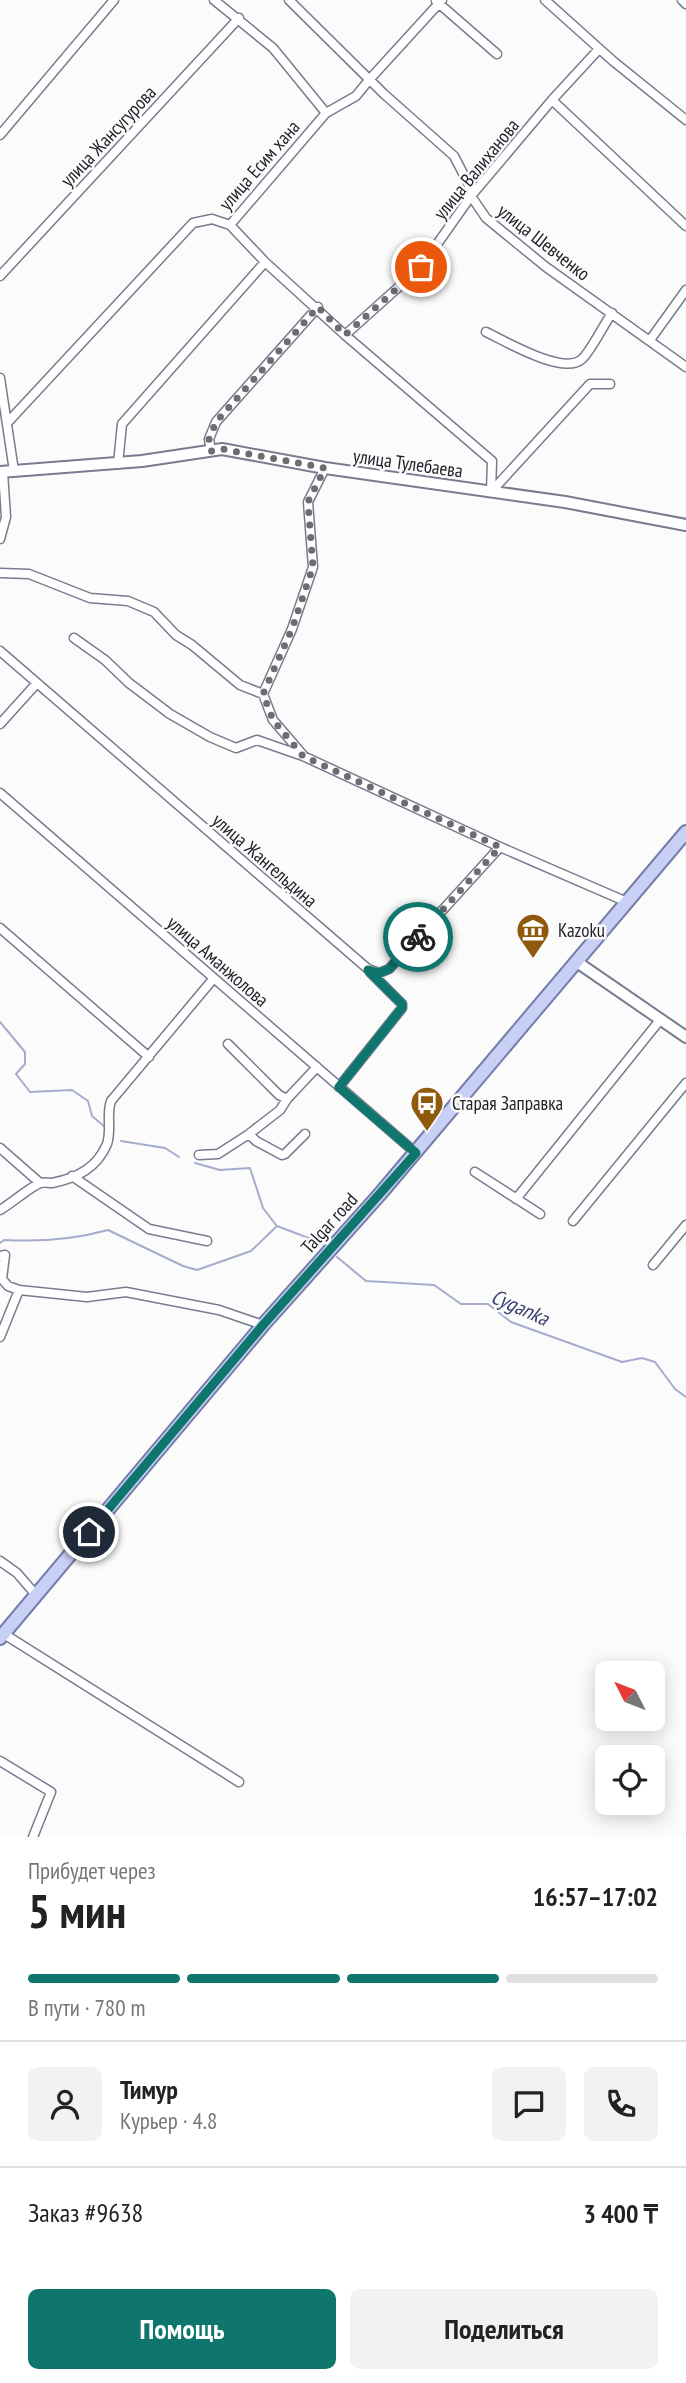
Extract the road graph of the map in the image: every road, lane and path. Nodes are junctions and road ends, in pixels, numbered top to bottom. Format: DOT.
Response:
graph roads {
  1 [pos="114,0"];
  2 [pos="214,0"];
  3 [pos="289,0"];
  4 [pos="545,0"];
  5 [pos="682,0"];
  6 [pos="438,1"];
  7 [pos="686,4"];
  8 [pos="239,18"];
  9 [pos="599,49"];
  10 [pos="497,54"];
  11 [pos="369,80"];
  12 [pos="552,100"];
  13 [pos="326,113"];
  14 [pos="686,120"];
  15 [pos="0,135"];
  16 [pos="471,195"];
  17 [pos="230,225"];
  18 [pos="686,226"];
  19 [pos="265,262"];
  20 [pos="0,276"];
  21 [pos="686,290"];
  22 [pos="318,307"];
  23 [pos="612,313"];
  24 [pos="486,332"];
  25 [pos="345,335"];
  26 [pos="650,340"];
  27 [pos="686,367"];
  28 [pos="0,378"];
  29 [pos="610,384"];
  30 [pos="8,422"];
  31 [pos="211,451"];
  32 [pos="118,464"];
  33 [pos="325,468"];
  34 [pos="6,472"];
  35 [pos="491,492"];
  36 [pos="686,524"];
  37 [pos="0,539"];
  38 [pos="0,573"];
  39 [pos="74,638"];
  40 [pos="0,651"];
  41 [pos="37,683"];
  42 [pos="263,694"];
  43 [pos="0,724"];
  44 [pos="303,756"];
  45 [pos="0,793"];
  46 [pos="686,832"];
  47 [pos="500,847"];
  48 [pos="627,902"];
  49 [pos="0,928"];
  50 [pos="577,962"];
  51 [pos="368,970"];
  52 [pos="214,978"];
  53 [pos="660,1020"];
  54 [pos="686,1037"];
  55 [pos="228,1044"];
  56 [pos="149,1056"];
  57 [pos="317,1067"];
  58 [pos="686,1083"];
  59 [pos="339,1087"];
  60 [pos="287,1099"];
  61 [pos="249,1134"];
  62 [pos="305,1134"];
  63 [pos="0,1147"];
  64 [pos="416,1153"];
  65 [pos="199,1155"];
  66 [pos="475,1172"];
  67 [pos="72,1176"];
  68 [pos="40,1182"];
  69 [pos="516,1199"];
  70 [pos="0,1210"];
  71 [pos="540,1214"];
  72 [pos="573,1221"];
  73 [pos="686,1225"];
  74 [pos="207,1241"];
  75 [pos="0,1256"];
  76 [pos="653,1265"];
  77 [pos="19,1290"];
  78 [pos="263,1325"];
  79 [pos="0,1336"];
  80 [pos="0,1561"];
  81 [pos="36,1595"];
  82 [pos="2,1636"];
  83 [pos="0,1761"];
  84 [pos="239,1782"];
  85 [pos="33,1837"];
  1 -- 15 [label="street"];
  2 -- 8 [label="street"];
  3 -- 11 [label="street, улица Шевченко"];
  4 -- 9 [label="street"];
  5 -- 7 [label="street"];
  6 -- 10 [label="street"];
  6 -- 11 [label="street, улица Есим хана"];
  8 -- 13 [label="street"];
  8 -- 20 [label="street, улица Жансугурова"];
  9 -- 12 [label="street, улица Валиханова"];
  9 -- 14 [label="street"];
  11 -- 13 [label="street, улица Есим хана"];
  11 -- 16 [label="street, улица Шевченко"];
  12 -- 16 [label="street, улица Валиханова"];
  12 -- 18 [label="street"];
  13 -- 17 [label="street, улица Есим хана"];
  16 -- 23 [label="street, улица Шевченко"];
  16 -- 25 [label="street, улица Валиханова"];
  17 -- 19 [label="street"];
  17 -- 30 [label="street, улица Есим хана"];
  19 -- 22 [label="street"];
  19 -- 32 [label="street"];
  21 -- 26 [label="street"];
  22 -- 25 [label="street"];
  22 -- 31 [label="street"];
  23 -- 24 [label="street"];
  23 -- 26 [label="street, улица Шевченко"];
  25 -- 35 [label="street"];
  26 -- 27 [label="street, улица Шевченко"];
  28 -- 30 [label="street"];
  29 -- 35 [label="street"];
  30 -- 34 [label="street"];
  31 -- 32 [label="street, улица Тулебаева"];
  31 -- 33 [label="street, улица Тулебаева"];
  32 -- 34 [label="street, улица Тулебаева"];
  33 -- 35 [label="street, улица Тулебаева"];
  33 -- 42 [label="street"];
  34 -- 37 [label="street"];
  35 -- 36 [label="street, улица Тулебаева"];
  38 -- 42 [label="street"];
  39 -- 44 [label="street"];
  40 -- 41 [label="street, улица Жангельдина"];
  41 -- 43 [label="street"];
  41 -- 51 [label="street, улица Жангельдина"];
  42 -- 44 [label="street"];
  44 -- 47 [label="street"];
  45 -- 52 [label="street, улица Аманжолова"];
  46 -- 48 [label="main road, Talgar road"];
  47 -- 48 [label="street"];
  47 -- 51 [label="street"];
  48 -- 50 [label="main road, Talgar road"];
  49 -- 56 [label="street"];
  50 -- 53 [label="street"];
  50 -- 64 [label="main road, Talgar road"];
  51 -- 59 [label="street, улица Жангельдина"];
  52 -- 56 [label="street"];
  52 -- 57 [label="street, улица Аманжолова"];
  53 -- 54 [label="street"];
  53 -- 69 [label="street"];
  55 -- 60 [label="street"];
  56 -- 67 [label="street"];
  57 -- 59 [label="street, улица Аманжолова"];
  57 -- 60 [label="street"];
  58 -- 72 [label="street"];
  59 -- 64 [label="street, улица Аманжолова"];
  60 -- 61 [label="street"];
  61 -- 62 [label="street"];
  61 -- 65 [label="street"];
  63 -- 68 [label="street"];
  64 -- 78 [label="main road, Talgar road"];
  66 -- 69 [label="street"];
  67 -- 68 [label="street"];
  67 -- 74 [label="street"];
  68 -- 70 [label="street"];
  69 -- 71 [label="street"];
  73 -- 76 [label="street"];
  75 -- 77 [label="street"];
  77 -- 78 [label="street"];
  77 -- 79 [label="street"];
  78 -- 81 [label="main road, Talgar road"];
  80 -- 81 [label="street"];
  81 -- 82 [label="main road, Talgar road"];
  82 -- 84 [label="street"];
  83 -- 85 [label="street"];
}
